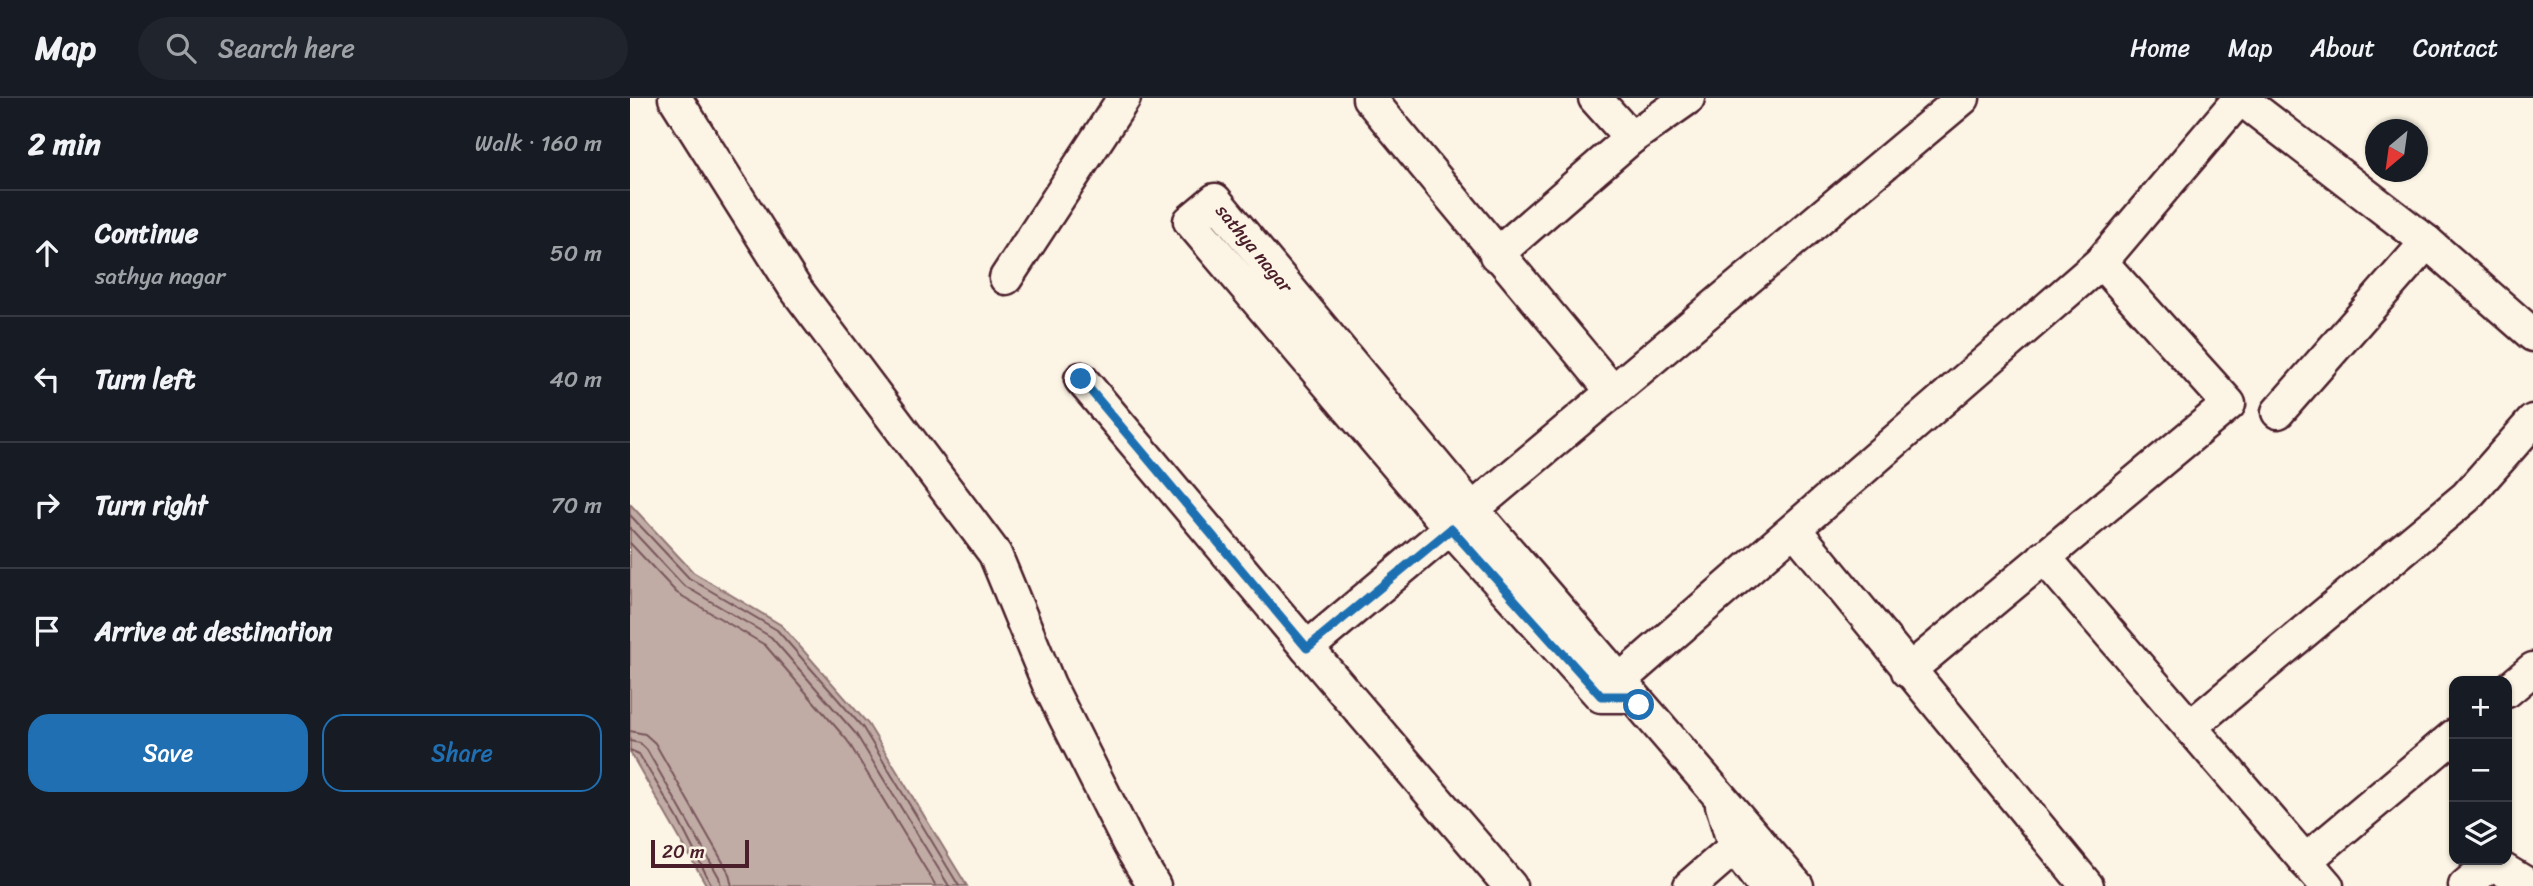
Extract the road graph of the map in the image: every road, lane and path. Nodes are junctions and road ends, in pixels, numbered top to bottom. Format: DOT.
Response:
graph roads {
  1 [pos="675,98"];
  2 [pos="1124,98"];
  3 [pos="1369,98"];
  4 [pos="1595,98"];
  5 [pos="1688,98"];
  6 [pos="1963,98"];
  7 [pos="2240,98"];
  8 [pos="1631,138"];
  9 [pos="2427,242"];
  10 [pos="1496,255"];
  11 [pos="2101,262"];
  12 [pos="1006,278"];
  13 [pos="2533,335"];
  14 [pos="1081,379"];
  15 [pos="1614,392"];
  16 [pos="2278,412"];
  17 [pos="2533,421"];
  18 [pos="1462,519"];
  19 [pos="1795,530"];
  20 [pos="2044,557"];
  21 [pos="1307,648"];
  22 [pos="2533,669"];
  23 [pos="1908,670"];
  24 [pos="2512,687"];
  25 [pos="1617,691"];
  26 [pos="2190,727"];
  27 [pos="2450,739"];
  28 [pos="1744,840"];
  29 [pos="2305,862"];
  30 [pos="1154,886"];
  31 [pos="1510,886"];
  32 [pos="1690,886"];
  33 [pos="1764,886"];
  34 [pos="1797,886"];
  35 [pos="2087,886"];
  36 [pos="2327,886"];
  37 [pos="2465,886"];
  38 [pos="2530,886"];
  1 -- 30 [label="street"];
  2 -- 12 [label="street"];
  3 -- 10 [label="street"];
  4 -- 8 [label="street"];
  5 -- 8 [label="street"];
  6 -- 15 [label="street"];
  7 -- 9 [label="street"];
  7 -- 11 [label="street"];
  8 -- 10 [label="street"];
  9 -- 13 [label="street"];
  9 -- 16 [label="street"];
  10 -- 15 [label="street"];
  11 -- 19 [label="street"];
  11 -- 20 [label="street"];
  14 -- 21 [label="street"];
  15 -- 18 [label="street"];
  17 -- 26 [label="street"];
  18 -- 18 [label="street, sathya nagar"];
  18 -- 21 [label="street"];
  18 -- 25 [label="street, sathya nagar"];
  19 -- 23 [label="street"];
  19 -- 25 [label="street"];
  20 -- 23 [label="street"];
  20 -- 26 [label="street"];
  21 -- 31 [label="street"];
  22 -- 24 [label="street"];
  23 -- 35 [label="street"];
  25 -- 28 [label="street, sathya nagar"];
  26 -- 29 [label="street"];
  27 -- 29 [label="street"];
  28 -- 32 [label="street"];
  28 -- 33 [label="street, sathya nagar"];
  28 -- 34 [label="street, sathya nagar"];
  29 -- 36 [label="street"];
  37 -- 38 [label="street"];
}
